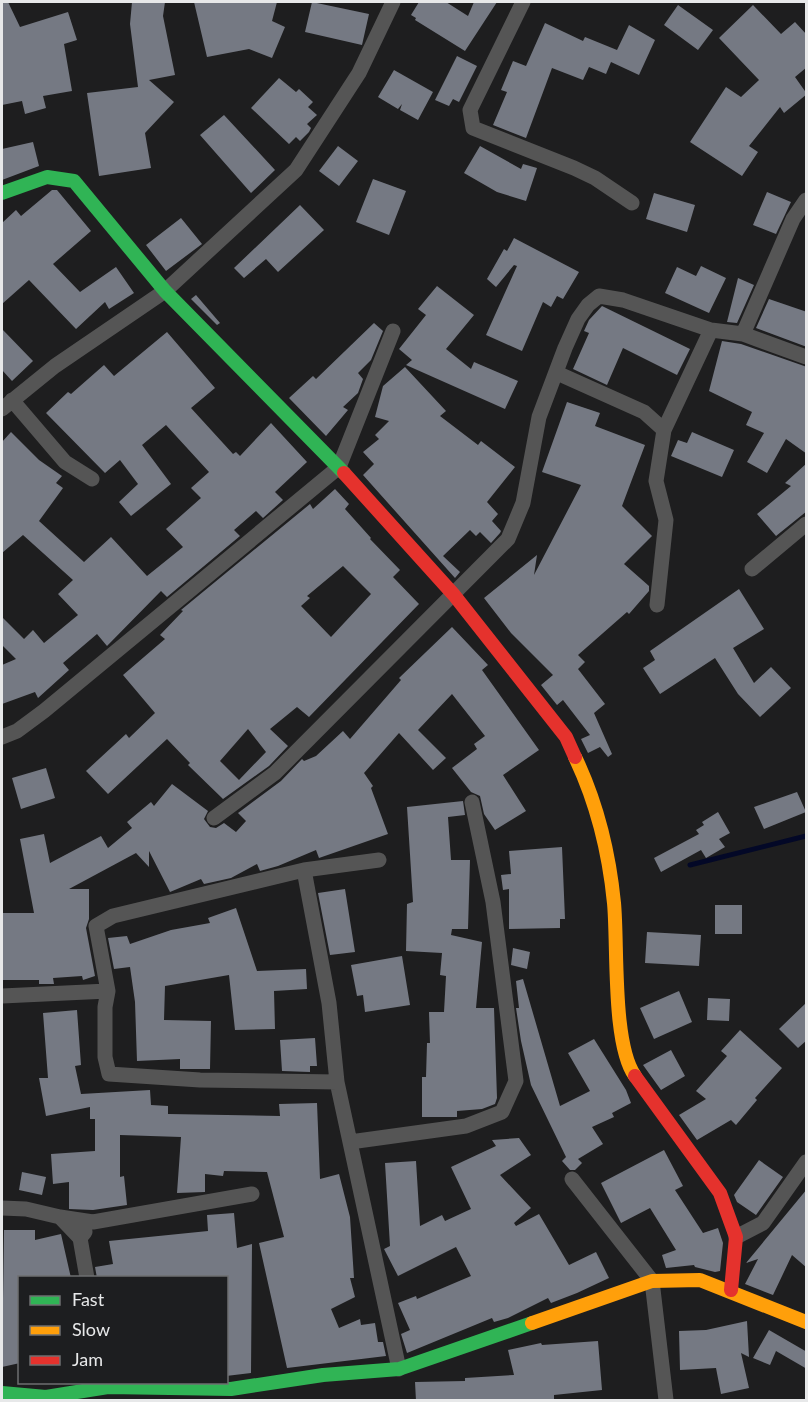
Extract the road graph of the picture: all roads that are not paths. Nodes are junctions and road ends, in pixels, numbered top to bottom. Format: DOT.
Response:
graph roads {
  1 [pos="393,2"];
  2 [pos="523,2"];
  3 [pos="2,193"];
  4 [pos="807,200"];
  5 [pos="632,203"];
  6 [pos="165,291"];
  7 [pos="711,330"];
  8 [pos="393,331"];
  9 [pos="743,334"];
  10 [pos="807,357"];
  11 [pos="557,373"];
  12 [pos="7,404"];
  13 [pos="664,430"];
  14 [pos="339,466"];
  15 [pos="92,478"];
  16 [pos="807,524"];
  17 [pos="752,569"];
  18 [pos="454,595"];
  19 [pos="657,605"];
  20 [pos="2,737"];
  21 [pos="472,802"];
  22 [pos="214,818"];
  23 [pos="379,860"];
  24 [pos="304,870"];
  25 [pos="108,991"];
  26 [pos="2,996"];
  27 [pos="337,1082"];
  28 [pos="350,1142"];
  29 [pos="807,1162"];
  30 [pos="572,1179"];
  31 [pos="252,1194"];
  32 [pos="2,1208"];
  33 [pos="60,1217"];
  34 [pos="93,1222"];
  35 [pos="736,1237"];
  36 [pos="80,1238"];
  37 [pos="87,1276"];
  38 [pos="652,1281"];
  39 [pos="731,1290"];
  40 [pos="807,1322"];
  41 [pos="399,1369"];
  42 [pos="108,1385"];
  43 [pos="2,1393"];
  44 [pos="666,1401"];
  1 -- 6 [label="street"];
  2 -- 5 [label="street"];
  3 -- 6 [label="street"];
  4 -- 9 [label="street"];
  6 -- 12 [label="street"];
  6 -- 14 [label="street"];
  7 -- 9 [label="street"];
  7 -- 11 [label="street"];
  7 -- 13 [label="street"];
  8 -- 14 [label="street"];
  9 -- 10 [label="street"];
  11 -- 13 [label="street"];
  11 -- 18 [label="street"];
  12 -- 15 [label="street"];
  13 -- 19 [label="street"];
  14 -- 18 [label="street"];
  14 -- 20 [label="street"];
  16 -- 17 [label="street"];
  18 -- 22 [label="street"];
  18 -- 35 [label="street"];
  21 -- 28 [label="street"];
  23 -- 24 [label="street"];
  24 -- 25 [label="street"];
  24 -- 27 [label="street"];
  25 -- 26 [label="street"];
  25 -- 27 [label="street"];
  27 -- 28 [label="street"];
  28 -- 41 [label="street"];
  29 -- 35 [label="street"];
  30 -- 38 [label="street"];
  31 -- 34 [label="street"];
  32 -- 33 [label="street"];
  33 -- 34 [label="street"];
  33 -- 36 [label="street"];
  34 -- 36 [label="street"];
  35 -- 39 [label="street"];
  36 -- 37 [label="street"];
  38 -- 39 [label="street"];
  38 -- 41 [label="street"];
  38 -- 44 [label="street"];
  39 -- 40 [label="street"];
  41 -- 42 [label="street"];
  42 -- 43 [label="street"];
}
